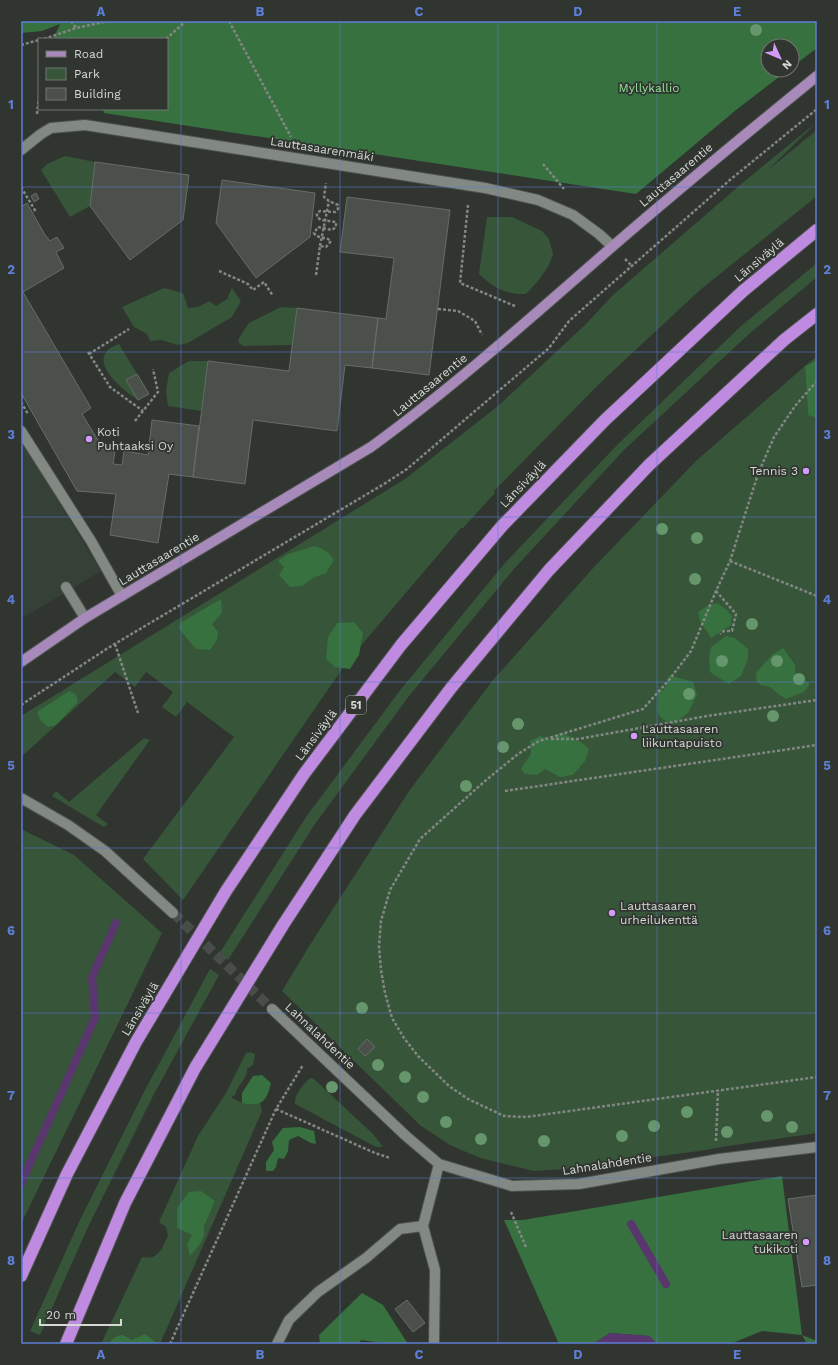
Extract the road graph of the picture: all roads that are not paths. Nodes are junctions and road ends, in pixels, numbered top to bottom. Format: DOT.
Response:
graph roads {
  1 [pos="817,76"];
  2 [pos="21,150"];
  3 [pos="817,230"];
  4 [pos="612,246"];
  5 [pos="817,314"];
  6 [pos="21,431"];
  7 [pos="66,587"];
  8 [pos="122,596"];
  9 [pos="85,618"];
  10 [pos="21,662"];
  11 [pos="21,798"];
  12 [pos="173,913"];
  13 [pos="272,1009"];
  14 [pos="817,1147"];
  15 [pos="440,1164"];
  16 [pos="423,1226"];
  17 [pos="21,1276"];
  18 [pos="66,1344"];
  19 [pos="277,1344"];
  20 [pos="434,1344"];
  1 -- 4 [label="main road, Lauttasaarentie"];
  2 -- 4 [label="street, Lauttasaarenmäki"];
  3 -- 17 [label="highway, Länsiväylä / 51"];
  4 -- 8 [label="main road, Lauttasaarentie"];
  5 -- 18 [label="highway"];
  6 -- 8 [label="street"];
  7 -- 9 [label="street"];
  8 -- 9 [label="main road, Lauttasaarentie"];
  9 -- 10 [label="main road, Lauttasaarentie"];
  11 -- 12 [label="street"];
  13 -- 15 [label="street, Lahnalahdentie"];
  14 -- 15 [label="street, Lahnalahdentie"];
  15 -- 16 [label="street"];
  16 -- 19 [label="street"];
  16 -- 20 [label="street"];
}
